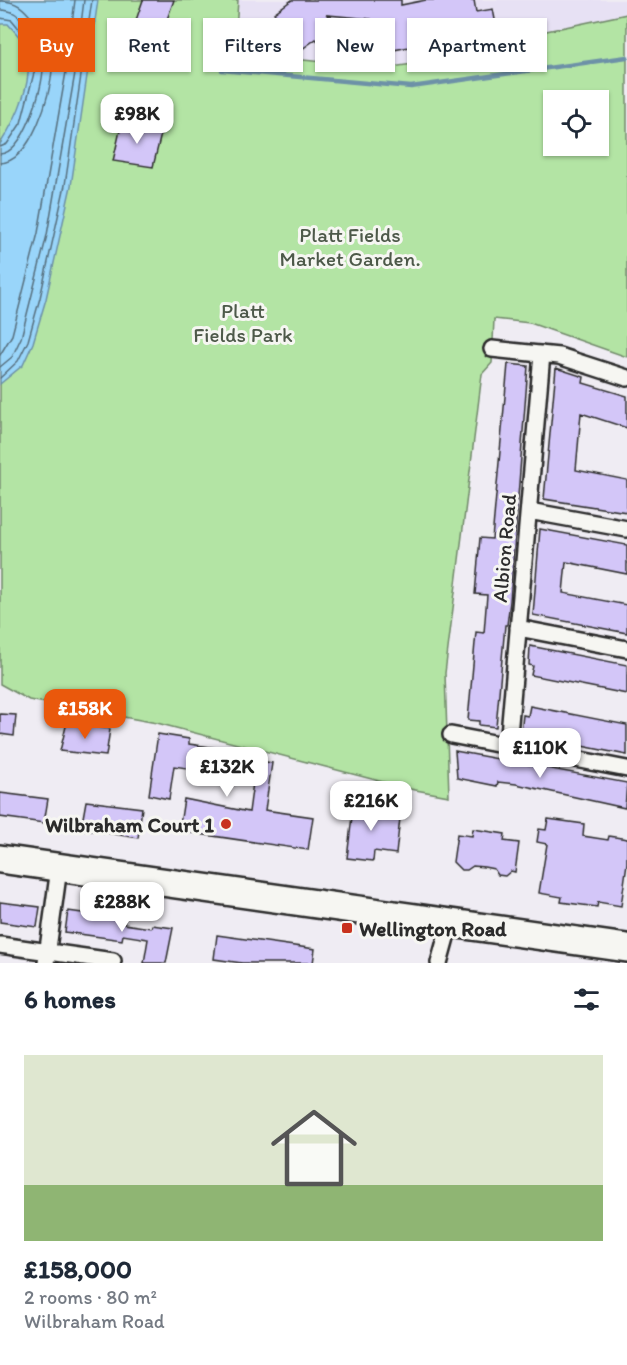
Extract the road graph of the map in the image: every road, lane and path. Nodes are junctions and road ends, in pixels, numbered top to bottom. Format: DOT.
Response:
graph roads {
  1 [pos="492,349"];
  2 [pos="542,354"];
  3 [pos="627,378"];
  4 [pos="529,510"];
  5 [pos="627,529"];
  6 [pos="518,628"];
  7 [pos="627,649"];
  8 [pos="451,735"];
  9 [pos="508,746"];
  10 [pos="627,769"];
  11 [pos="0,860"];
  12 [pos="59,868"];
  13 [pos="450,923"];
  14 [pos="0,945"];
  15 [pos="627,948"];
  16 [pos="47,957"];
  17 [pos="113,961"];
  18 [pos="439,963"];
  1 -- 2 [label="street"];
  2 -- 3 [label="street"];
  2 -- 4 [label="street, Albion Road"];
  4 -- 5 [label="street"];
  4 -- 6 [label="street, Albion Road"];
  6 -- 7 [label="street"];
  6 -- 9 [label="street, Albion Road"];
  8 -- 9 [label="street"];
  9 -- 10 [label="street"];
  11 -- 12 [label="highway"];
  12 -- 13 [label="highway"];
  12 -- 16 [label="street"];
  13 -- 15 [label="highway"];
  13 -- 18 [label="street"];
  14 -- 16 [label="street"];
  16 -- 17 [label="street"];
}
